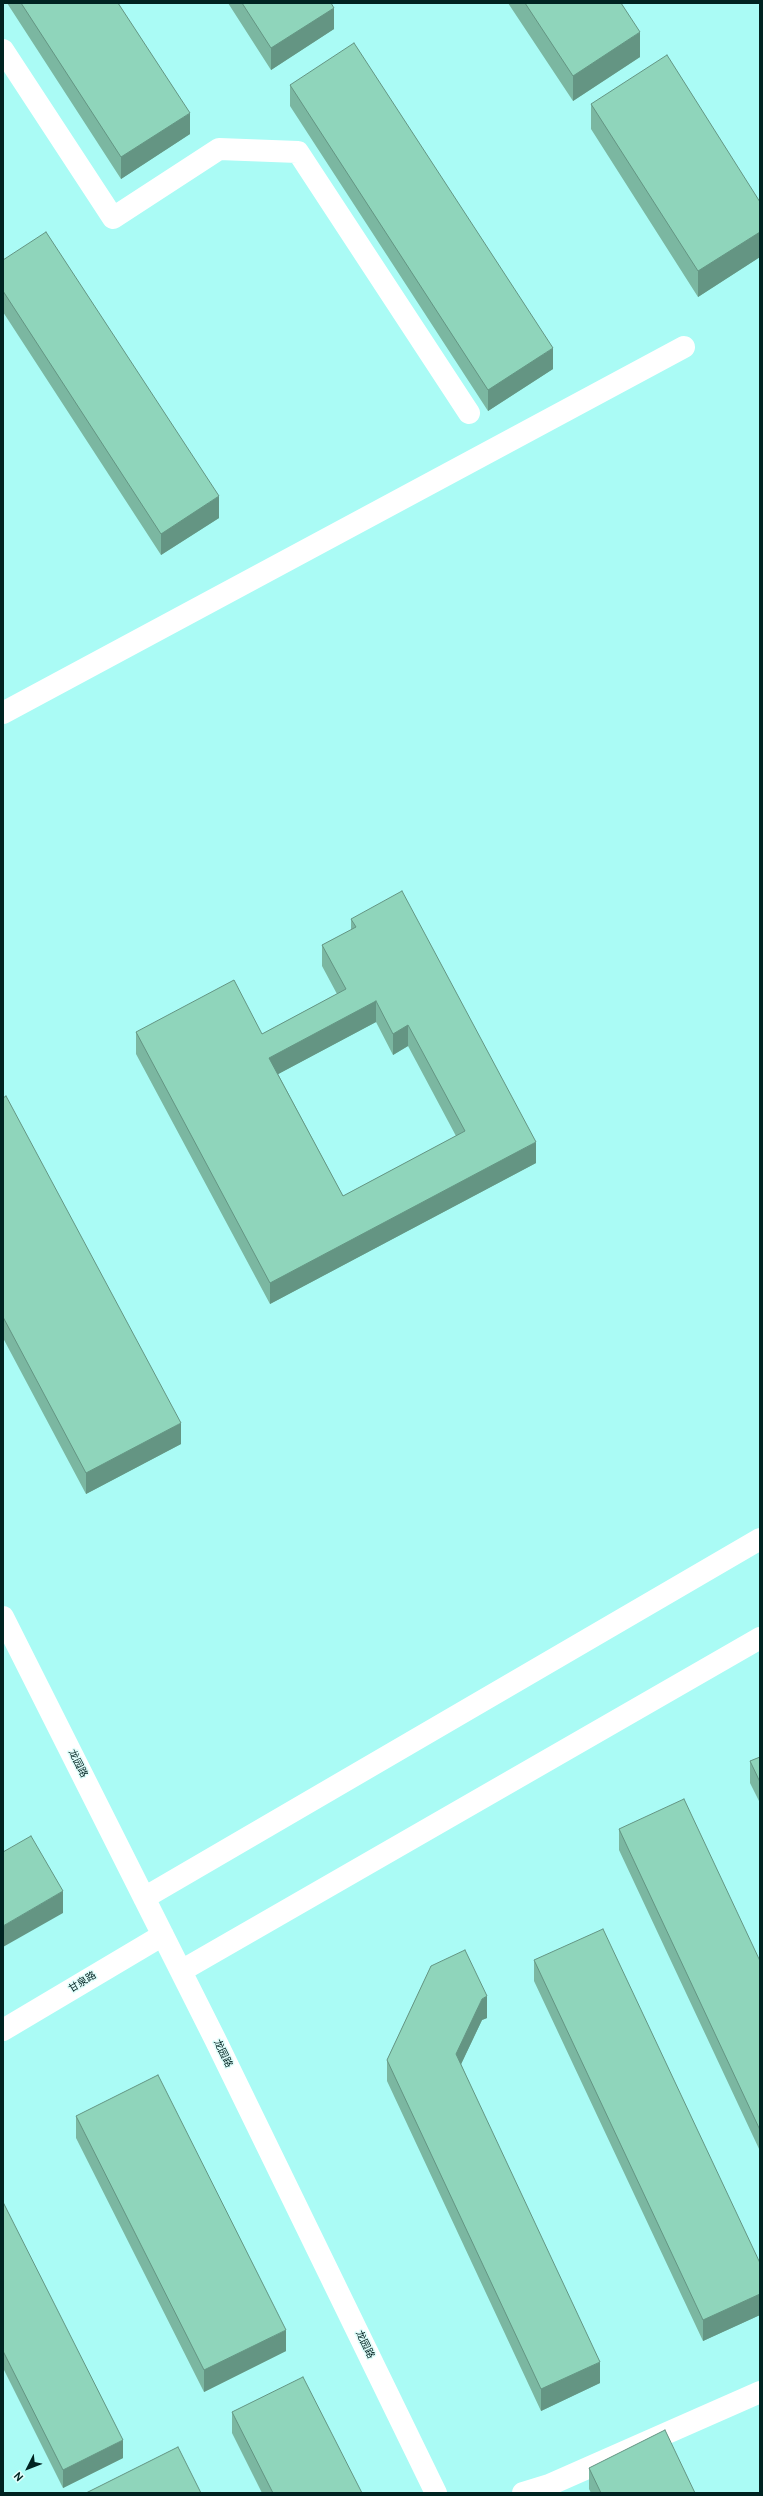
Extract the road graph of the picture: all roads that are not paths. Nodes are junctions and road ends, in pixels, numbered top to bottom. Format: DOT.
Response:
graph roads {
  1 [pos="3,50"];
  2 [pos="684,347"];
  3 [pos="469,413"];
  4 [pos="3,713"];
  5 [pos="760,1539"];
  6 [pos="3,1617"];
  7 [pos="760,1638"];
  8 [pos="144,1898"];
  9 [pos="163,1935"];
  10 [pos="181,1971"];
  11 [pos="3,2030"];
  12 [pos="759,2393"];
  13 [pos="436,2493"];
  14 [pos="523,2493"];
  1 -- 3 [label="street"];
  2 -- 4 [label="street"];
  5 -- 8 [label="street"];
  6 -- 8 [label="street, 龙园路"];
  7 -- 10 [label="street"];
  8 -- 9 [label="street, 龙园路"];
  9 -- 10 [label="street, 龙园路"];
  9 -- 11 [label="street, 甘泉路"];
  10 -- 13 [label="street, 龙园路"];
  12 -- 14 [label="street"];
}
